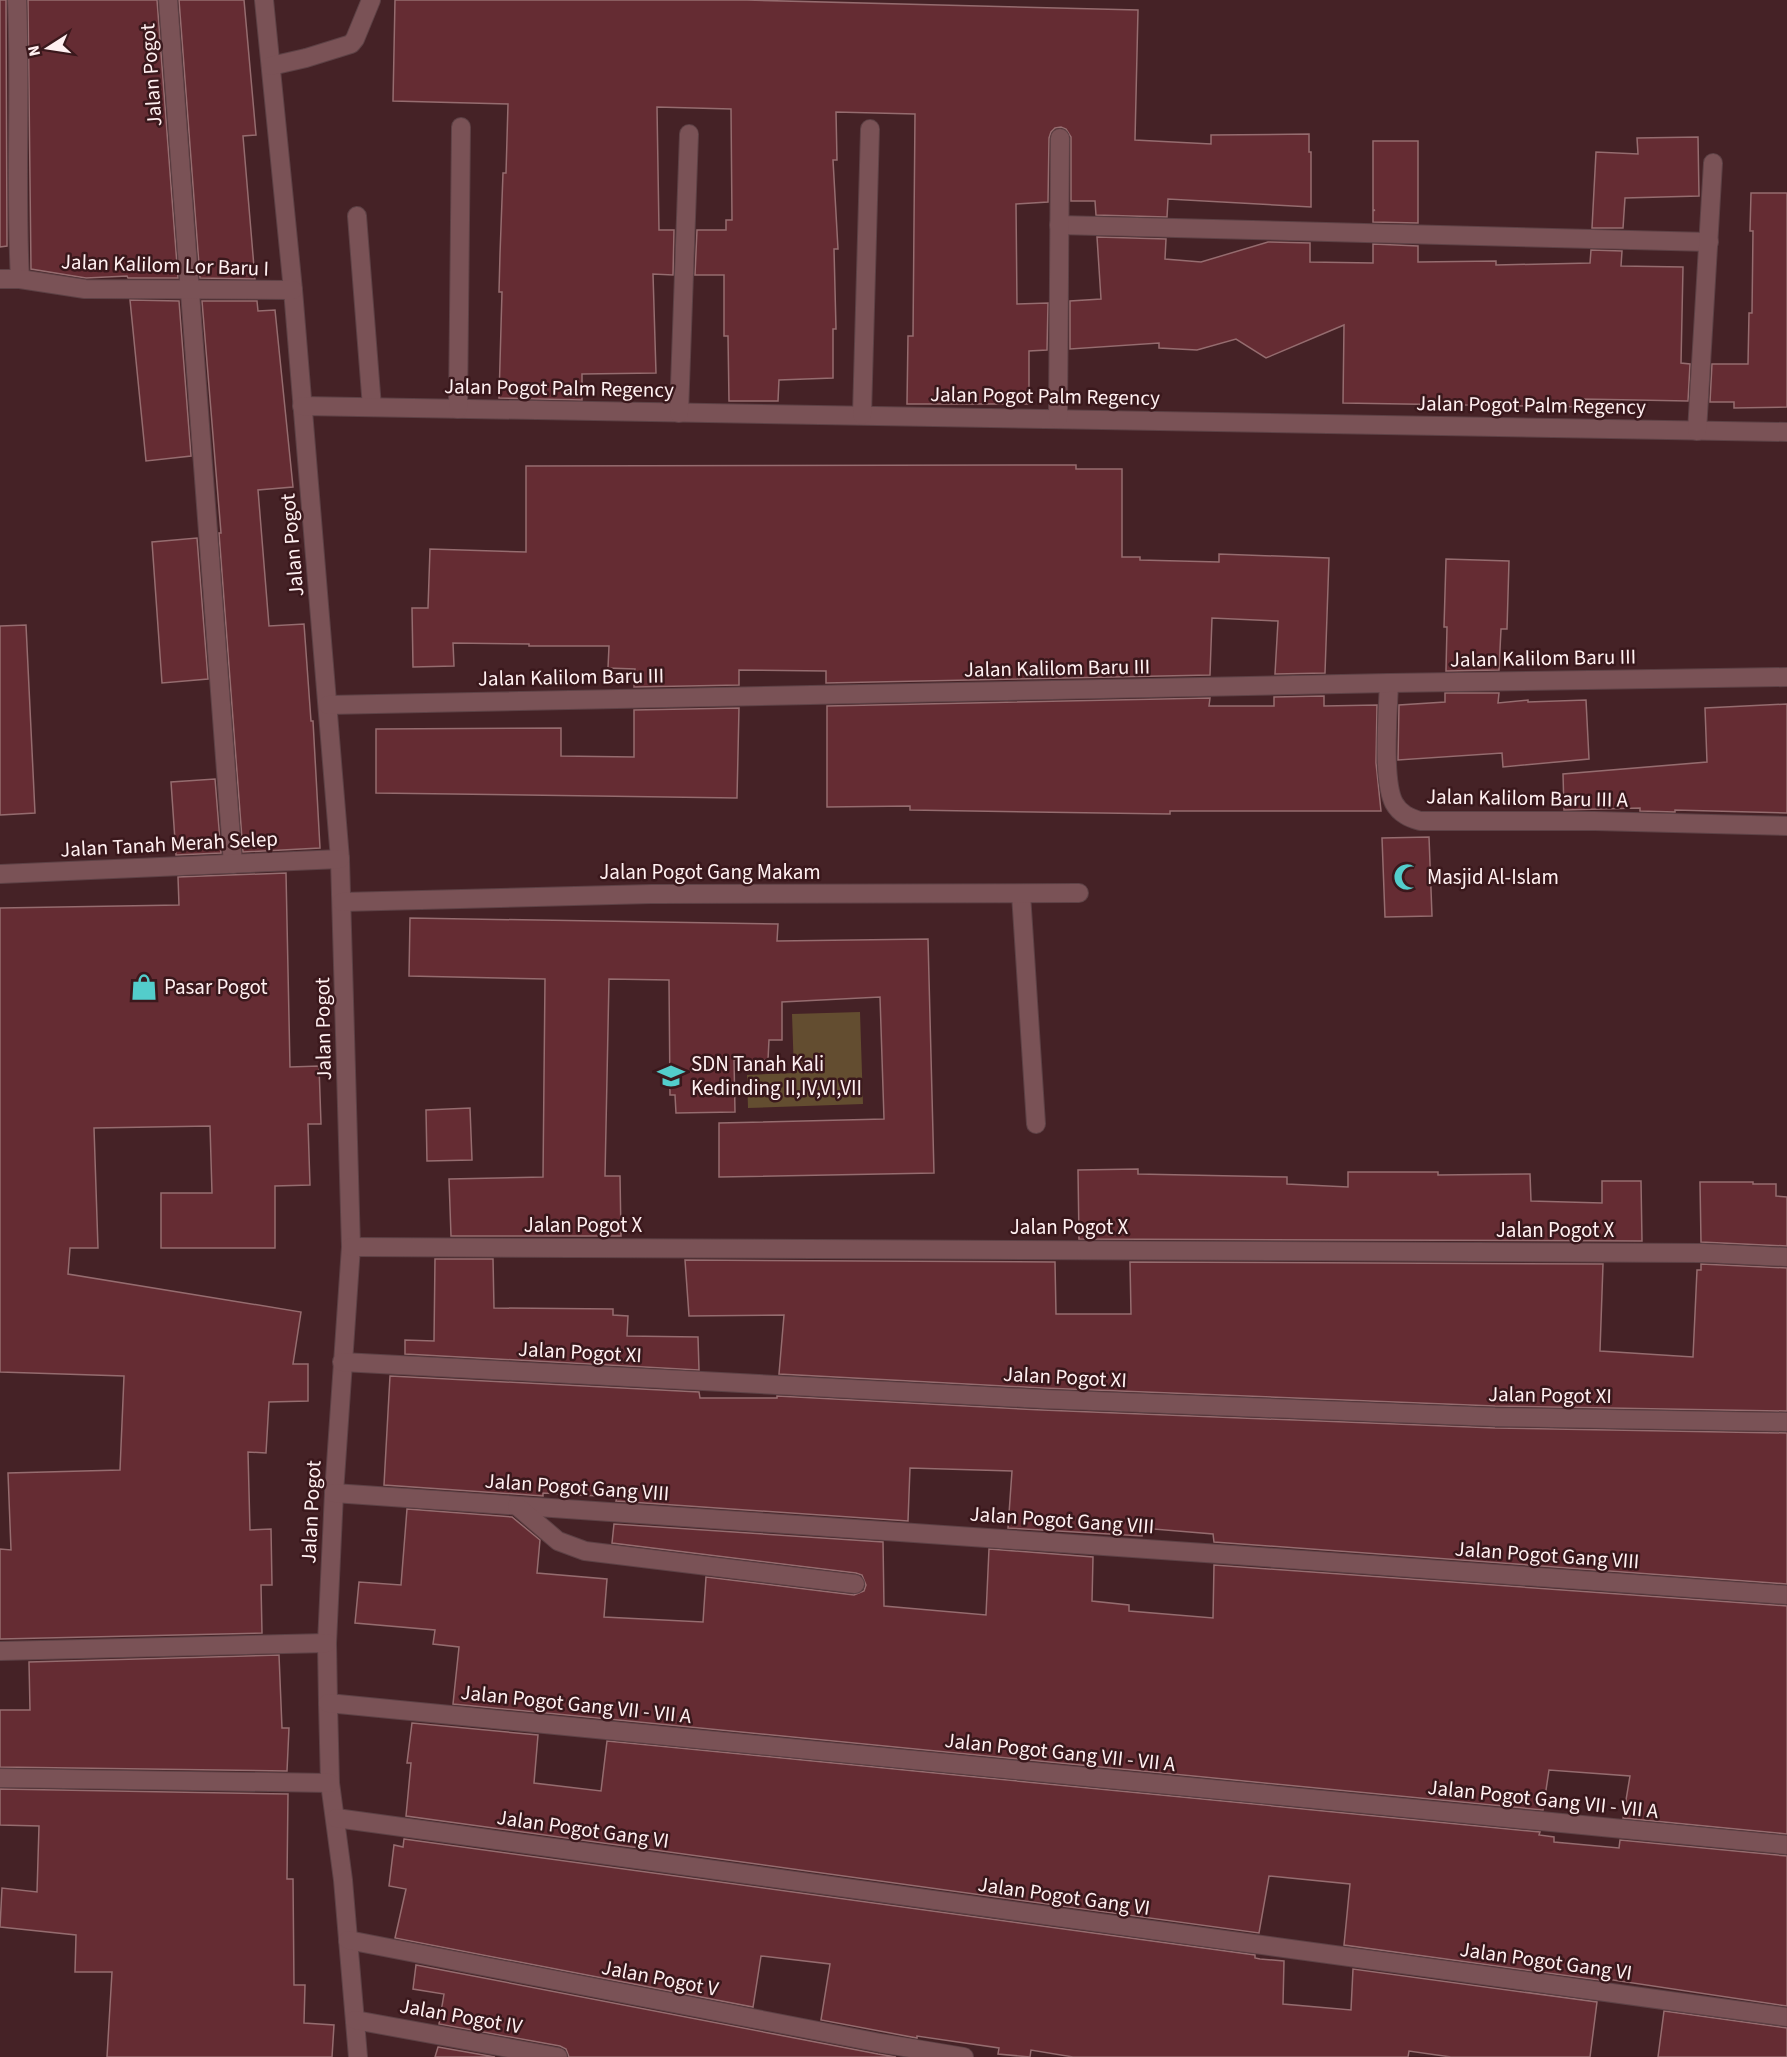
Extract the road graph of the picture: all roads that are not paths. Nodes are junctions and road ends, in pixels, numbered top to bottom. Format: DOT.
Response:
graph roads {
  1 [pos="17,0"];
  2 [pos="168,0"];
  3 [pos="264,0"];
  4 [pos="371,0"];
  5 [pos="271,66"];
  6 [pos="461,127"];
  7 [pos="870,129"];
  8 [pos="689,134"];
  9 [pos="1060,138"];
  10 [pos="1713,163"];
  11 [pos="357,216"];
  12 [pos="1059,225"];
  13 [pos="1708,242"];
  14 [pos="0,279"];
  15 [pos="20,279"];
  16 [pos="293,290"];
  17 [pos="191,291"];
  18 [pos="302,406"];
  19 [pos="372,407"];
  20 [pos="458,409"];
  21 [pos="679,412"];
  22 [pos="862,415"];
  23 [pos="1058,419"];
  24 [pos="1697,431"];
  25 [pos="1787,432"];
  26 [pos="1787,677"];
  27 [pos="1389,682"];
  28 [pos="328,705"];
  29 [pos="1787,826"];
  30 [pos="340,859"];
  31 [pos="233,864"];
  32 [pos="0,874"];
  33 [pos="1079,893"];
  34 [pos="1021,894"];
  35 [pos="342,902"];
  36 [pos="1036,1124"];
  37 [pos="351,1247"];
  38 [pos="1787,1257"];
  39 [pos="342,1362"];
  40 [pos="1787,1422"];
  41 [pos="334,1493"];
  42 [pos="517,1506"];
  43 [pos="855,1584"];
  44 [pos="1787,1595"];
  45 [pos="327,1644"];
  46 [pos="0,1651"];
  47 [pos="328,1703"];
  48 [pos="0,1778"];
  49 [pos="330,1783"];
  50 [pos="336,1818"];
  51 [pos="1787,1845"];
  52 [pos="348,1940"];
  53 [pos="1787,2017"];
  54 [pos="355,2020"];
  55 [pos="358,2057"];
  56 [pos="558,2057"];
  57 [pos="964,2057"];
  1 -- 15 [label="street"];
  2 -- 17 [label="street, Jalan Pogot"];
  3 -- 5 [label="street, Jalan Pogot"];
  4 -- 5 [label="street"];
  5 -- 16 [label="street, Jalan Pogot"];
  6 -- 20 [label="street"];
  7 -- 22 [label="street"];
  8 -- 21 [label="street"];
  9 -- 12 [label="street"];
  10 -- 13 [label="street"];
  11 -- 19 [label="street"];
  12 -- 13 [label="street"];
  12 -- 23 [label="street"];
  13 -- 24 [label="street"];
  14 -- 15 [label="street, Jalan Kalilom Lor Baru I"];
  15 -- 17 [label="street, Jalan Kalilom Lor Baru I"];
  16 -- 17 [label="street, Jalan Kalilom Lor Baru I"];
  16 -- 18 [label="street, Jalan Pogot"];
  17 -- 31 [label="street, Jalan Pogot"];
  18 -- 19 [label="street, Jalan Pogot Palm Regency"];
  18 -- 28 [label="street, Jalan Pogot"];
  19 -- 20 [label="street, Jalan Pogot Palm Regency"];
  20 -- 21 [label="street, Jalan Pogot Palm Regency"];
  21 -- 22 [label="street, Jalan Pogot Palm Regency"];
  22 -- 23 [label="street, Jalan Pogot Palm Regency"];
  23 -- 24 [label="street, Jalan Pogot Palm Regency"];
  24 -- 25 [label="street, Jalan Pogot Palm Regency"];
  26 -- 27 [label="street, Jalan Kalilom Baru III"];
  27 -- 28 [label="street, Jalan Kalilom Baru III"];
  27 -- 29 [label="street, Jalan Kalilom Baru III A"];
  28 -- 30 [label="street, Jalan Pogot"];
  30 -- 31 [label="street, Jalan Tanah Merah Selep"];
  30 -- 35 [label="street, Jalan Pogot"];
  31 -- 32 [label="street, Jalan Tanah Merah Selep"];
  33 -- 34 [label="street, Jalan Pogot Gang Makam"];
  34 -- 35 [label="street, Jalan Pogot Gang Makam"];
  34 -- 36 [label="street"];
  35 -- 37 [label="street, Jalan Pogot"];
  37 -- 38 [label="street, Jalan Pogot X"];
  37 -- 39 [label="street, Jalan Pogot"];
  39 -- 40 [label="street, Jalan Pogot XI"];
  39 -- 41 [label="street, Jalan Pogot"];
  41 -- 42 [label="street, Jalan Pogot Gang VIII"];
  41 -- 45 [label="street, Jalan Pogot"];
  42 -- 43 [label="street"];
  42 -- 44 [label="street, Jalan Pogot Gang VIII"];
  45 -- 46 [label="street"];
  45 -- 47 [label="street, Jalan Pogot"];
  47 -- 49 [label="street, Jalan Pogot"];
  47 -- 51 [label="street, Jalan Pogot Gang VII - VII A"];
  48 -- 49 [label="street"];
  49 -- 50 [label="street, Jalan Pogot"];
  50 -- 52 [label="street, Jalan Pogot"];
  50 -- 53 [label="street, Jalan Pogot Gang VI"];
  52 -- 54 [label="street, Jalan Pogot"];
  52 -- 57 [label="street, Jalan Pogot V"];
  54 -- 55 [label="street, Jalan Pogot"];
  54 -- 56 [label="street, Jalan Pogot IV"];
}
